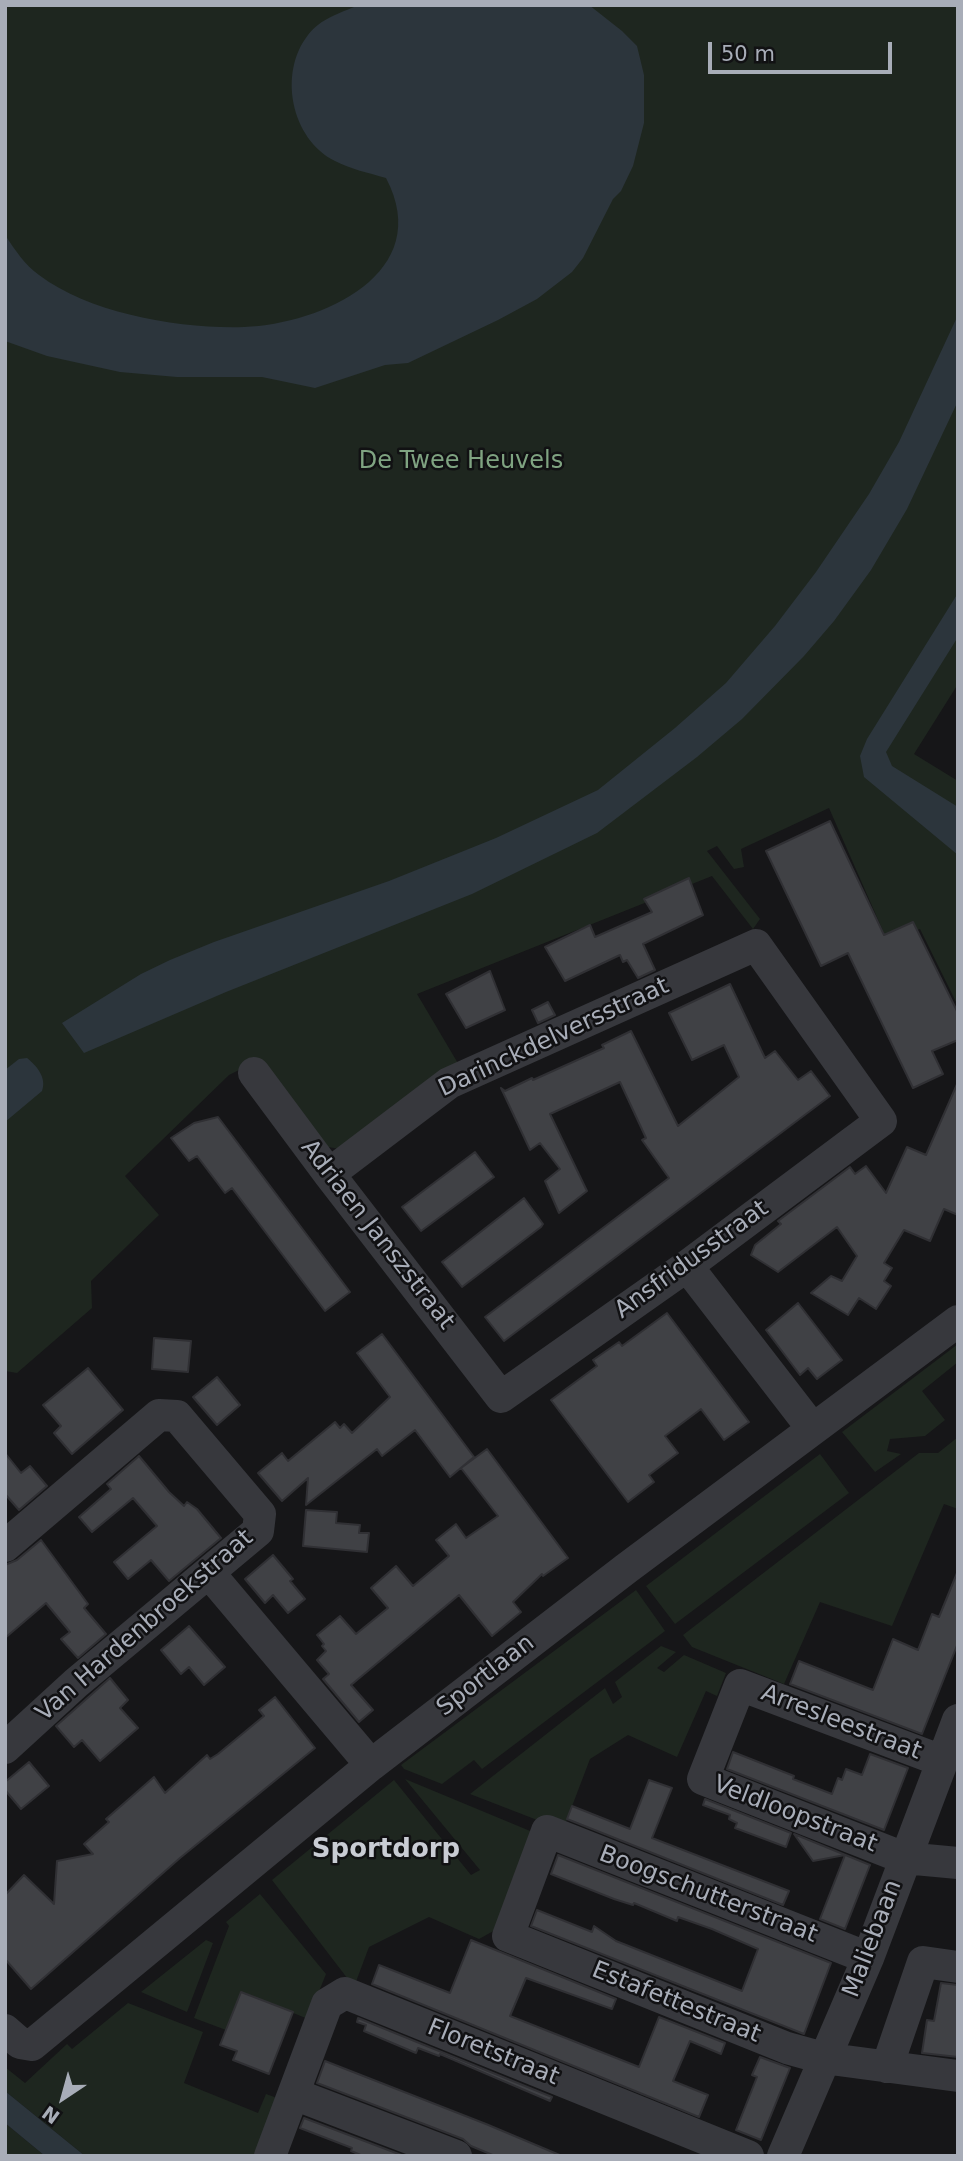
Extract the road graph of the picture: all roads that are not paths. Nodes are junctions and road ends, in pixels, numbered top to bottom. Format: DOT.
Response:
graph roads {
  1 [pos="254,1073"];
  2 [pos="881,1121"];
  3 [pos="329,1174"];
  4 [pos="687,1266"];
  5 [pos="958,1321"];
  6 [pos="501,1396"];
  7 [pos="813,1428"];
  8 [pos="5,1546"];
  9 [pos="209,1573"];
  10 [pos="740,1685"];
  11 [pos="958,1720"];
  12 [pos="5,1748"];
  13 [pos="942,1761"];
  14 [pos="371,1765"];
  15 [pos="547,1831"];
  16 [pos="904,1858"];
  17 [pos="958,1863"];
  18 [pos="868,1958"];
  19 [pos="958,1967"];
  20 [pos="16,2038"];
  21 [pos="823,2058"];
  22 [pos="887,2067"];
  23 [pos="958,2076"];
  24 [pos="295,2094"];
  25 [pos="270,2156"];
  26 [pos="456,2156"];
  27 [pos="748,2156"];
  28 [pos="783,2156"];
  1 -- 3 [label="street, Adriaen Janszstraat"];
  2 -- 3 [label="street, Darinckdelversstraat"];
  2 -- 4 [label="street, Ansfridusstraat"];
  3 -- 6 [label="street, Adriaen Janszstraat"];
  4 -- 6 [label="street, Ansfridusstraat"];
  4 -- 7 [label="street"];
  5 -- 7 [label="street, Sportlaan"];
  7 -- 14 [label="street, Sportlaan"];
  8 -- 9 [label="street, Van Hardenbroekstraat"];
  9 -- 12 [label="street, Van Hardenbroekstraat"];
  9 -- 14 [label="street"];
  10 -- 13 [label="street, Arresleestraat"];
  10 -- 16 [label="street, Veldloopstraat"];
  11 -- 13 [label="street, Maliebaan"];
  13 -- 16 [label="street, Maliebaan"];
  14 -- 20 [label="street, Sportlaan"];
  15 -- 18 [label="street, Boogschutterstraat"];
  15 -- 21 [label="street, Estafettestraat"];
  16 -- 17 [label="street"];
  16 -- 18 [label="street, Maliebaan"];
  18 -- 21 [label="street, Maliebaan"];
  19 -- 22 [label="street"];
  21 -- 22 [label="street, Estafettestraat"];
  21 -- 28 [label="street, Maliebaan"];
  22 -- 23 [label="street, Estafettestraat"];
  24 -- 25 [label="street"];
  24 -- 26 [label="street"];
  24 -- 27 [label="street, Floretstraat"];
}
